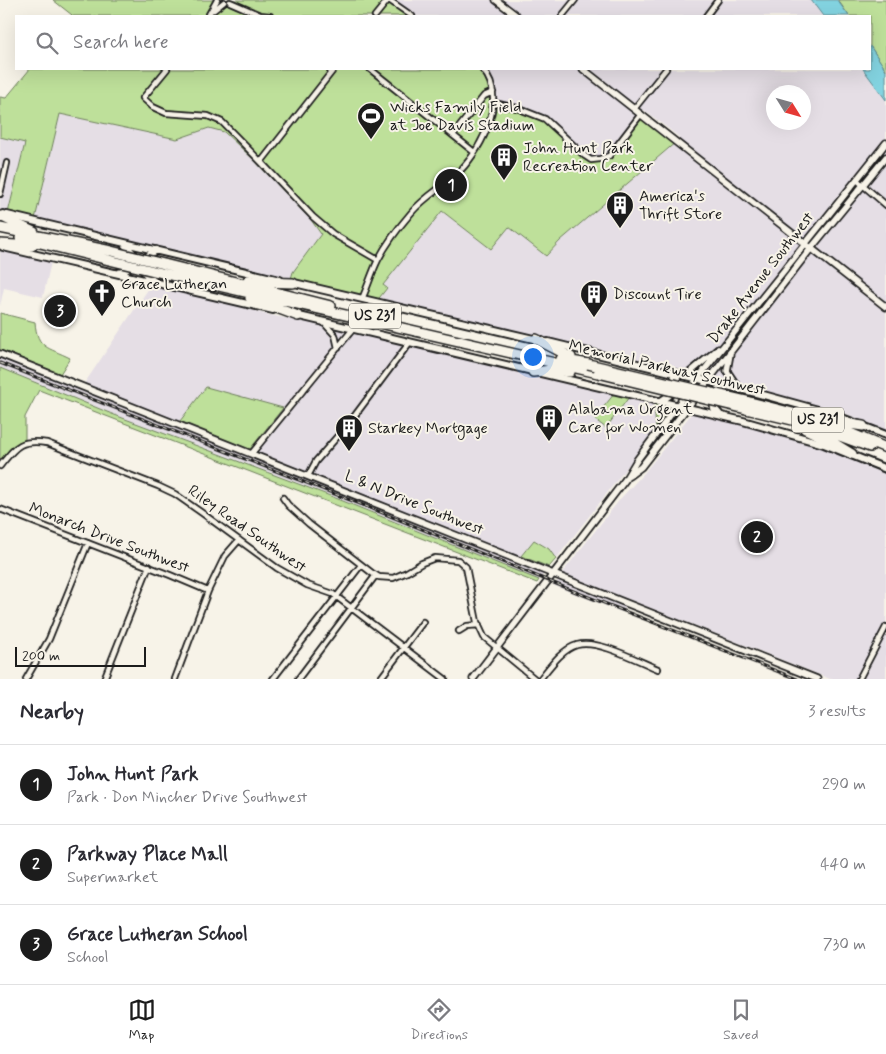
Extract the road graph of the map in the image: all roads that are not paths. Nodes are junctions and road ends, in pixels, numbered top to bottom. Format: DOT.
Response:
graph roads {
  1 [pos="240,0"];
  2 [pos="388,0"];
  3 [pos="496,0"];
  4 [pos="575,0"];
  5 [pos="718,0"];
  6 [pos="221,1"];
  7 [pos="231,1"];
  8 [pos="245,7"];
  9 [pos="209,15"];
  10 [pos="265,15"];
  11 [pos="376,15"];
  12 [pos="410,15"];
  13 [pos="516,15"];
  14 [pos="563,15"];
  15 [pos="707,15"];
  16 [pos="166,70"];
  17 [pos="333,70"];
  18 [pos="371,70"];
  19 [pos="483,70"];
  20 [pos="584,70"];
  21 [pos="665,70"];
  22 [pos="493,92"];
  23 [pos="494,103"];
  24 [pos="634,110"];
  25 [pos="641,114"];
  26 [pos="453,135"];
  27 [pos="886,143"];
  28 [pos="474,152"];
  29 [pos="886,157"];
  30 [pos="261,162"];
  31 [pos="7,163"];
  32 [pos="857,180"];
  33 [pos="863,185"];
  34 [pos="0,194"];
  35 [pos="886,205"];
  36 [pos="1,213"];
  37 [pos="0,228"];
  38 [pos="0,233"];
  39 [pos="122,242"];
  40 [pos="54,243"];
  41 [pos="806,243"];
  42 [pos="0,245"];
  43 [pos="812,248"];
  44 [pos="156,250"];
  45 [pos="378,260"];
  46 [pos="163,268"];
  47 [pos="116,274"];
  48 [pos="216,277"];
  49 [pos="774,282"];
  50 [pos="157,283"];
  51 [pos="293,283"];
  52 [pos="781,287"];
  53 [pos="234,289"];
  54 [pos="765,294"];
  55 [pos="362,299"];
  56 [pos="771,300"];
  57 [pos="886,307"];
  58 [pos="298,316"];
  59 [pos="324,322"];
  60 [pos="354,329"];
  61 [pos="732,336"];
  62 [pos="536,339"];
  63 [pos="410,342"];
  64 [pos="338,348"];
  65 [pos="0,354"];
  66 [pos="730,354"];
  67 [pos="588,364"];
  68 [pos="533,372"];
  69 [pos="672,372"];
  70 [pos="598,373"];
  71 [pos="687,375"];
  72 [pos="698,378"];
  73 [pos="708,381"];
  74 [pos="726,386"];
  75 [pos="739,389"];
  76 [pos="661,401"];
  77 [pos="679,405"];
  78 [pos="746,405"];
  79 [pos="688,408"];
  80 [pos="720,415"];
  81 [pos="669,418"];
  82 [pos="816,419"];
  83 [pos="863,426"];
  84 [pos="886,435"];
  85 [pos="886,448"];
  86 [pos="252,453"];
  87 [pos="852,454"];
  88 [pos="886,454"];
  89 [pos="641,455"];
  90 [pos="643,464"];
  91 [pos="0,466"];
  92 [pos="886,469"];
  93 [pos="308,476"];
  94 [pos="625,480"];
  95 [pos="284,498"];
  96 [pos="0,509"];
  97 [pos="239,540"];
  98 [pos="88,543"];
  99 [pos="361,565"];
  100 [pos="149,566"];
  101 [pos="552,574"];
  102 [pos="376,575"];
  103 [pos="208,591"];
  104 [pos="336,596"];
  105 [pos="352,607"];
  106 [pos="423,622"];
  107 [pos="479,625"];
  108 [pos="886,627"];
  109 [pos="459,631"];
  110 [pos="404,648"];
  111 [pos="496,648"];
  112 [pos="658,669"];
  113 [pos="26,679"];
  114 [pos="104,679"];
  115 [pos="175,679"];
  116 [pos="273,679"];
  117 [pos="298,679"];
  118 [pos="380,679"];
  119 [pos="445,679"];
  120 [pos="472,679"];
  121 [pos="535,679"];
  122 [pos="540,679"];
  123 [pos="817,679"];
  124 [pos="859,679"];
  1 -- 8 [label="street"];
  2 -- 11 [label="street"];
  2 -- 12 [label="street"];
  3 -- 13 [label="street"];
  4 -- 14 [label="street"];
  5 -- 15 [label="street"];
  6 -- 7 [label="street"];
  6 -- 9 [label="street"];
  7 -- 8 [label="street"];
  8 -- 10 [label="street"];
  16 -- 30 [label="street"];
  17 -- 30 [label="street"];
  18 -- 26 [label="street"];
  19 -- 22 [label="street"];
  20 -- 24 [label="street"];
  21 -- 24 [label="street"];
  22 -- 23 [label="street"];
  22 -- 26 [label="street"];
  23 -- 25 [label="street"];
  23 -- 28 [label="street"];
  24 -- 25 [label="street"];
  25 -- 41 [label="street"];
  26 -- 28 [label="street"];
  27 -- 32 [label="street, Drake Avenue Southwest"];
  28 -- 45 [label="street"];
  29 -- 33 [label="street, Drake Avenue Southwest"];
  30 -- 45 [label="street"];
  31 -- 34 [label="street"];
  32 -- 33 [label="street"];
  32 -- 41 [label="street, Drake Avenue Southwest"];
  33 -- 35 [label="street"];
  33 -- 43 [label="street, Drake Avenue Southwest"];
  36 -- 39 [label="main road"];
  36 -- 40 [label="highway"];
  37 -- 40 [label="highway, Memorial Parkway Southwest / US 231"];
  38 -- 40 [label="highway, Memorial Parkway Southwest / US 231"];
  39 -- 44 [label="main road"];
  39 -- 47 [label="main road"];
  40 -- 42 [label="highway"];
  40 -- 46 [label="highway, Memorial Parkway Southwest / US 231, bridge"];
  41 -- 43 [label="street"];
  41 -- 49 [label="street, Drake Avenue Southwest"];
  42 -- 47 [label="main road"];
  43 -- 52 [label="street, Drake Avenue Southwest"];
  43 -- 57 [label="street"];
  44 -- 50 [label="main road"];
  44 -- 51 [label="main road"];
  45 -- 55 [label="street"];
  46 -- 48 [label="highway, Memorial Parkway Southwest / US 231"];
  46 -- 53 [label="highway, Memorial Parkway Southwest / US 231"];
  47 -- 50 [label="main road"];
  48 -- 51 [label="highway"];
  48 -- 67 [label="highway, Memorial Parkway Southwest / US 231"];
  49 -- 52 [label="street"];
  49 -- 54 [label="street, Drake Avenue Southwest"];
  50 -- 58 [label="main road"];
  51 -- 55 [label="main road"];
  52 -- 56 [label="street, Drake Avenue Southwest"];
  53 -- 58 [label="highway"];
  53 -- 70 [label="highway, Memorial Parkway Southwest / US 231"];
  54 -- 56 [label="street"];
  54 -- 61 [label="street, Drake Avenue Southwest"];
  55 -- 62 [label="main road"];
  56 -- 66 [label="street, Drake Avenue Southwest"];
  58 -- 59 [label="main road"];
  59 -- 60 [label="main road"];
  59 -- 64 [label="street"];
  60 -- 63 [label="main road"];
  60 -- 64 [label="street"];
  61 -- 71 [label="street"];
  61 -- 72 [label="street, Drake Avenue Southwest"];
  62 -- 67 [label="highway"];
  62 -- 69 [label="main road"];
  63 -- 68 [label="main road"];
  63 -- 93 [label="street"];
  64 -- 86 [label="street"];
  65 -- 86 [label="street, L & N Drive Southwest"];
  66 -- 73 [label="street, Drake Avenue Southwest"];
  66 -- 75 [label="street"];
  67 -- 78 [label="highway, Memorial Parkway Southwest / US 231, bridge"];
  68 -- 70 [label="highway"];
  68 -- 76 [label="main road"];
  69 -- 71 [label="main road"];
  69 -- 76 [label="main road"];
  70 -- 78 [label="highway, Memorial Parkway Southwest / US 231, bridge"];
  71 -- 72 [label="main road"];
  72 -- 73 [label="main road"];
  72 -- 77 [label="street, Drake Avenue Southwest"];
  73 -- 74 [label="main road"];
  73 -- 79 [label="street, Drake Avenue Southwest"];
  74 -- 75 [label="main road"];
  74 -- 80 [label="main road"];
  75 -- 83 [label="main road"];
  76 -- 77 [label="main road"];
  76 -- 81 [label="street"];
  77 -- 79 [label="main road"];
  77 -- 81 [label="street, Drake Avenue Southwest"];
  78 -- 82 [label="highway, Memorial Parkway Southwest / US 231"];
  78 -- 87 [label="highway"];
  78 -- 88 [label="highway, Memorial Parkway Southwest / US 231"];
  79 -- 80 [label="main road"];
  79 -- 90 [label="street, Drake Avenue Southwest"];
  80 -- 87 [label="main road"];
  81 -- 89 [label="street, Drake Avenue Southwest"];
  82 -- 83 [label="highway"];
  82 -- 85 [label="highway, Memorial Parkway Southwest / US 231"];
  83 -- 84 [label="main road"];
  86 -- 93 [label="street, L & N Drive Southwest"];
  87 -- 92 [label="main road"];
  89 -- 90 [label="street"];
  89 -- 94 [label="street, Drake Avenue Southwest"];
  90 -- 94 [label="street, Drake Avenue Southwest"];
  91 -- 97 [label="street, Riley Road Southwest"];
  93 -- 101 [label="street, L & N Drive Southwest"];
  94 -- 101 [label="street, Drake Avenue Southwest"];
  95 -- 99 [label="street"];
  96 -- 98 [label="street, Monarch Drive Southwest"];
  97 -- 103 [label="street"];
  97 -- 104 [label="street, Riley Road Southwest"];
  98 -- 100 [label="street, Monarch Drive Southwest"];
  98 -- 113 [label="street"];
  99 -- 102 [label="street"];
  99 -- 104 [label="street"];
  100 -- 103 [label="street, Monarch Drive Southwest"];
  100 -- 114 [label="street"];
  101 -- 111 [label="street, Drake Avenue Southwest"];
  101 -- 123 [label="street, L & N Drive Southwest"];
  102 -- 105 [label="street"];
  102 -- 107 [label="street"];
  103 -- 115 [label="street"];
  104 -- 105 [label="street, Riley Road Southwest"];
  104 -- 116 [label="street"];
  105 -- 110 [label="street, Riley Road Southwest"];
  105 -- 117 [label="street"];
  106 -- 110 [label="street"];
  107 -- 109 [label="street"];
  107 -- 111 [label="street"];
  108 -- 124 [label="street"];
  110 -- 118 [label="street"];
  110 -- 119 [label="street, Riley Road Southwest"];
  111 -- 120 [label="street, Drake Avenue Southwest"];
  111 -- 121 [label="street"];
  112 -- 122 [label="street"];
}
